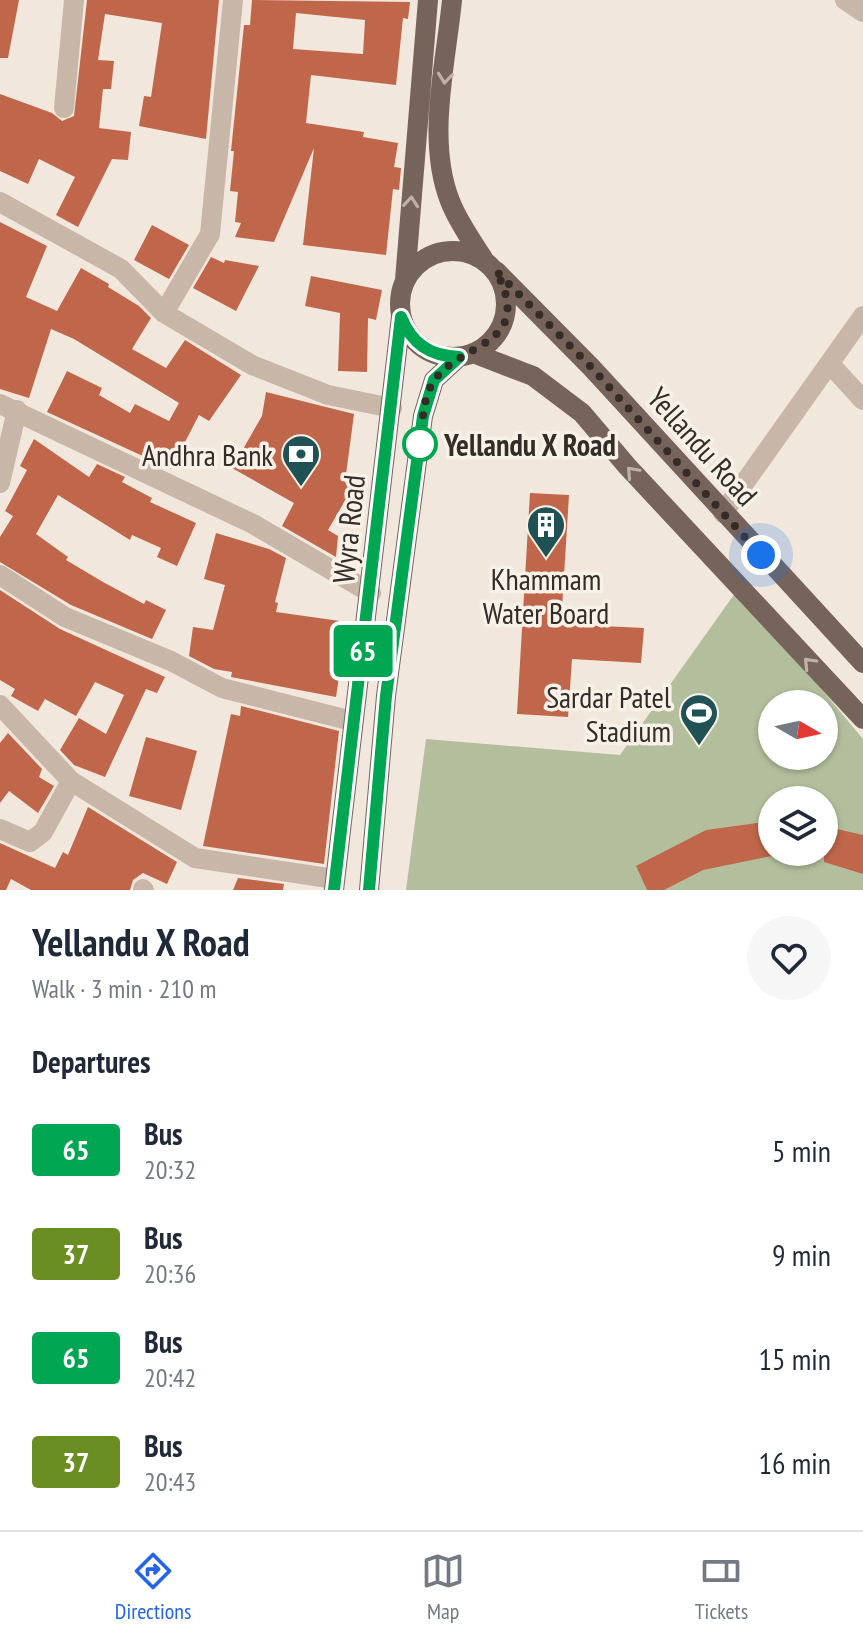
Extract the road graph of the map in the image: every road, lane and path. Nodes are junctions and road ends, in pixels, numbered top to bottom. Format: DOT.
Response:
graph roads {
  1 [pos="74,0"];
  2 [pos="233,0"];
  3 [pos="428,0"];
  4 [pos="452,0"];
  5 [pos="845,0"];
  6 [pos="863,12"];
  7 [pos="64,108"];
  8 [pos="0,202"];
  9 [pos="490,265"];
  10 [pos="405,280"];
  11 [pos="164,313"];
  12 [pos="863,316"];
  13 [pos="401,317"];
  14 [pos="466,355"];
  15 [pos="830,364"];
  16 [pos="863,400"];
  17 [pos="9,407"];
  18 [pos="392,408"];
  19 [pos="0,483"];
  20 [pos="723,513"];
  21 [pos="0,575"];
  22 [pos="371,593"];
  23 [pos="863,663"];
  24 [pos="0,705"];
  25 [pos="863,719"];
  26 [pos="352,721"];
  27 [pos="71,781"];
  28 [pos="0,829"];
  29 [pos="335,885"];
  30 [pos="369,890"];
  1 -- 7 [label="street"];
  2 -- 11 [label="street"];
  10 -- 3 [label="main road, Wyra Road, one-way"];
  4 -- 9 [label="main road, Wyra Road, one-way"];
  5 -- 6 [label="street"];
  8 -- 11 [label="street"];
  9 -- 10 [label="main road"];
  9 -- 14 [label="main road, Wyra Road"];
  9 -- 20 [label="main road, Yellandu Road"];
  10 -- 13 [label="main road, Wyra Road"];
  11 -- 18 [label="street"];
  12 -- 15 [label="street"];
  13 -- 14 [label="main road"];
  13 -- 18 [label="main road, Wyra Road"];
  25 -- 14 [label="main road, one-way"];
  14 -- 30 [label="main road, Wyra Road"];
  15 -- 16 [label="street"];
  15 -- 20 [label="street"];
  17 -- 19 [label="street"];
  17 -- 22 [label="street"];
  18 -- 22 [label="main road, Wyra Road"];
  20 -- 23 [label="main road, Yellandu Road"];
  21 -- 26 [label="street"];
  22 -- 26 [label="main road, Wyra Road"];
  24 -- 27 [label="street"];
  26 -- 29 [label="main road, Wyra Road"];
  27 -- 28 [label="street"];
  27 -- 29 [label="street"];
}
